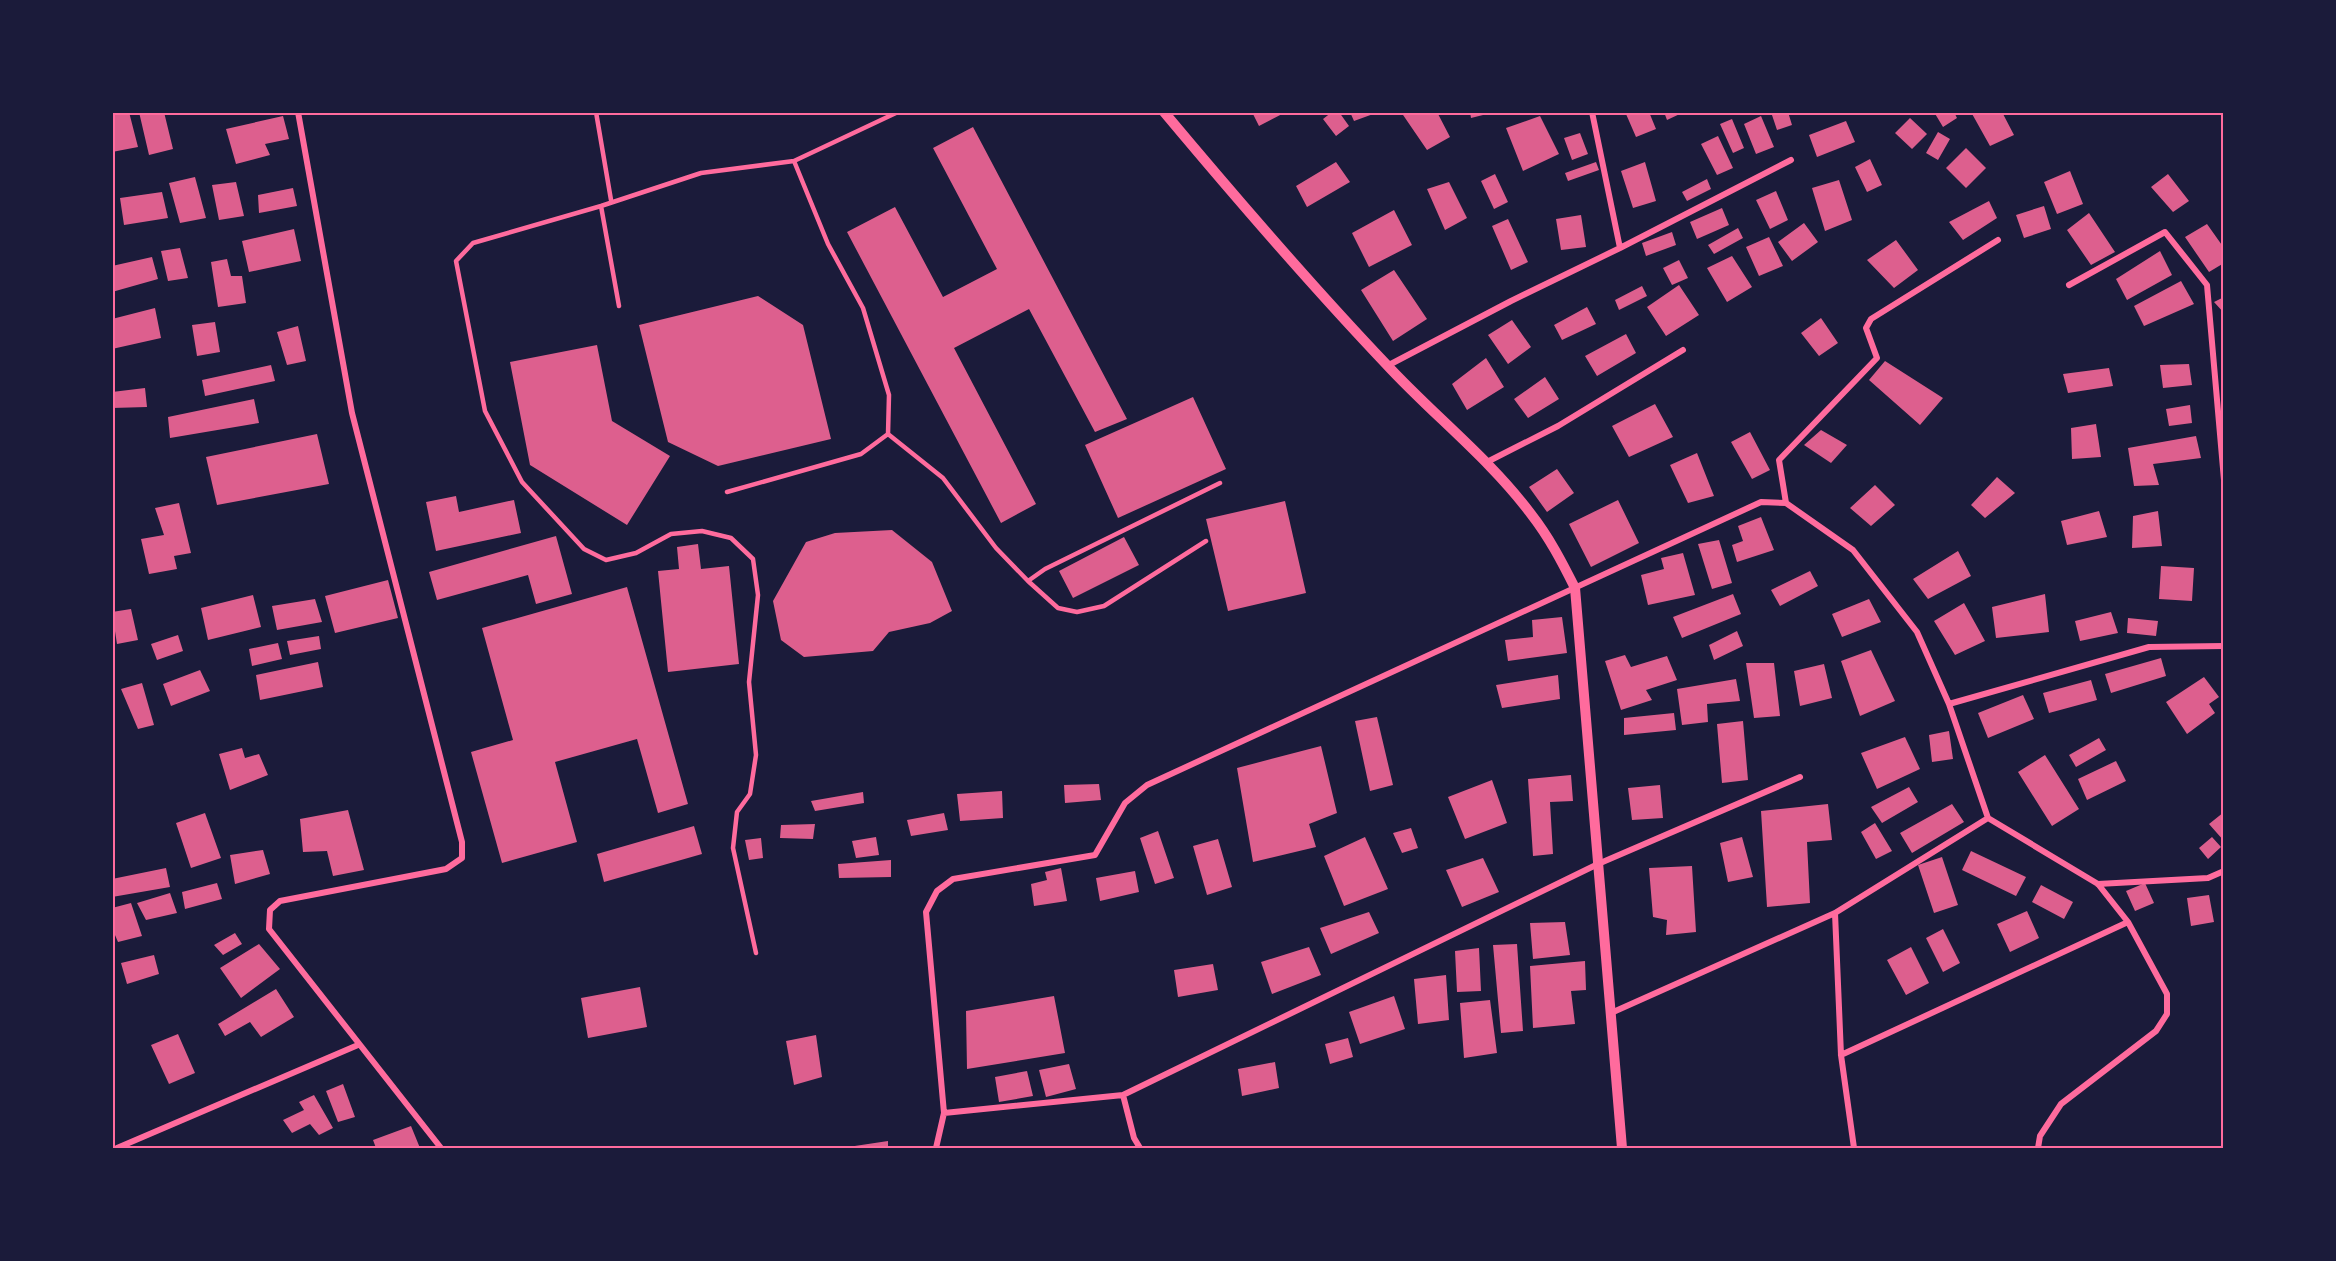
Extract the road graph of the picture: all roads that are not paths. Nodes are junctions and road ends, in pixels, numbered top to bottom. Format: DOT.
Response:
graph roads {
  1 [pos="298,112"];
  2 [pos="596,112"];
  3 [pos="898,112"];
  4 [pos="1164,112"];
  5 [pos="1592,112"];
  6 [pos="1791,160"];
  7 [pos="794,161"];
  8 [pos="611,200"];
  9 [pos="602,206"];
  10 [pos="1998,240"];
  11 [pos="1620,248"];
  12 [pos="2069,285"];
  13 [pos="619,306"];
  14 [pos="1683,350"];
  15 [pos="1387,366"];
  16 [pos="888,434"];
  17 [pos="1487,462"];
  18 [pos="2223,480"];
  19 [pos="1220,483"];
  20 [pos="727,492"];
  21 [pos="1786,503"];
  22 [pos="1206,541"];
  23 [pos="1028,581"];
  24 [pos="1575,588"];
  25 [pos="2223,646"];
  26 [pos="1949,704"];
  27 [pos="1800,777"];
  28 [pos="1988,818"];
  29 [pos="1598,864"];
  30 [pos="2223,871"];
  31 [pos="2098,884"];
  32 [pos="1835,914"];
  33 [pos="2128,922"];
  34 [pos="756,953"];
  35 [pos="1611,1013"];
  36 [pos="358,1045"];
  37 [pos="1841,1055"];
  38 [pos="1123,1095"];
  39 [pos="944,1113"];
  40 [pos="117,1149"];
  41 [pos="441,1149"];
  42 [pos="936,1149"];
  43 [pos="1140,1149"];
  44 [pos="1622,1149"];
  45 [pos="1854,1149"];
  46 [pos="2038,1149"];
  1 -- 36 [label="street"];
  2 -- 8 [label="lane"];
  3 -- 7 [label="lane"];
  4 -- 15 [label="street"];
  5 -- 11 [label="street"];
  6 -- 11 [label="street"];
  7 -- 8 [label="lane"];
  7 -- 16 [label="lane"];
  8 -- 9 [label="lane"];
  9 -- 13 [label="lane"];
  9 -- 34 [label="lane"];
  10 -- 21 [label="street"];
  11 -- 15 [label="street"];
  12 -- 18 [label="street"];
  14 -- 17 [label="street"];
  15 -- 17 [label="street"];
  16 -- 20 [label="lane"];
  16 -- 23 [label="lane"];
  17 -- 24 [label="street"];
  19 -- 23 [label="lane"];
  21 -- 24 [label="street"];
  21 -- 26 [label="street"];
  22 -- 23 [label="lane"];
  24 -- 29 [label="street"];
  24 -- 39 [label="street"];
  25 -- 26 [label="street"];
  26 -- 28 [label="street"];
  27 -- 29 [label="street"];
  28 -- 31 [label="street"];
  28 -- 32 [label="street"];
  29 -- 35 [label="street"];
  29 -- 38 [label="street"];
  30 -- 31 [label="street"];
  31 -- 33 [label="street"];
  32 -- 35 [label="street"];
  32 -- 37 [label="street"];
  33 -- 37 [label="street"];
  33 -- 46 [label="street"];
  35 -- 44 [label="street"];
  36 -- 40 [label="street"];
  36 -- 41 [label="street"];
  37 -- 45 [label="street"];
  38 -- 39 [label="street"];
  38 -- 43 [label="street"];
  39 -- 42 [label="street"];
}
